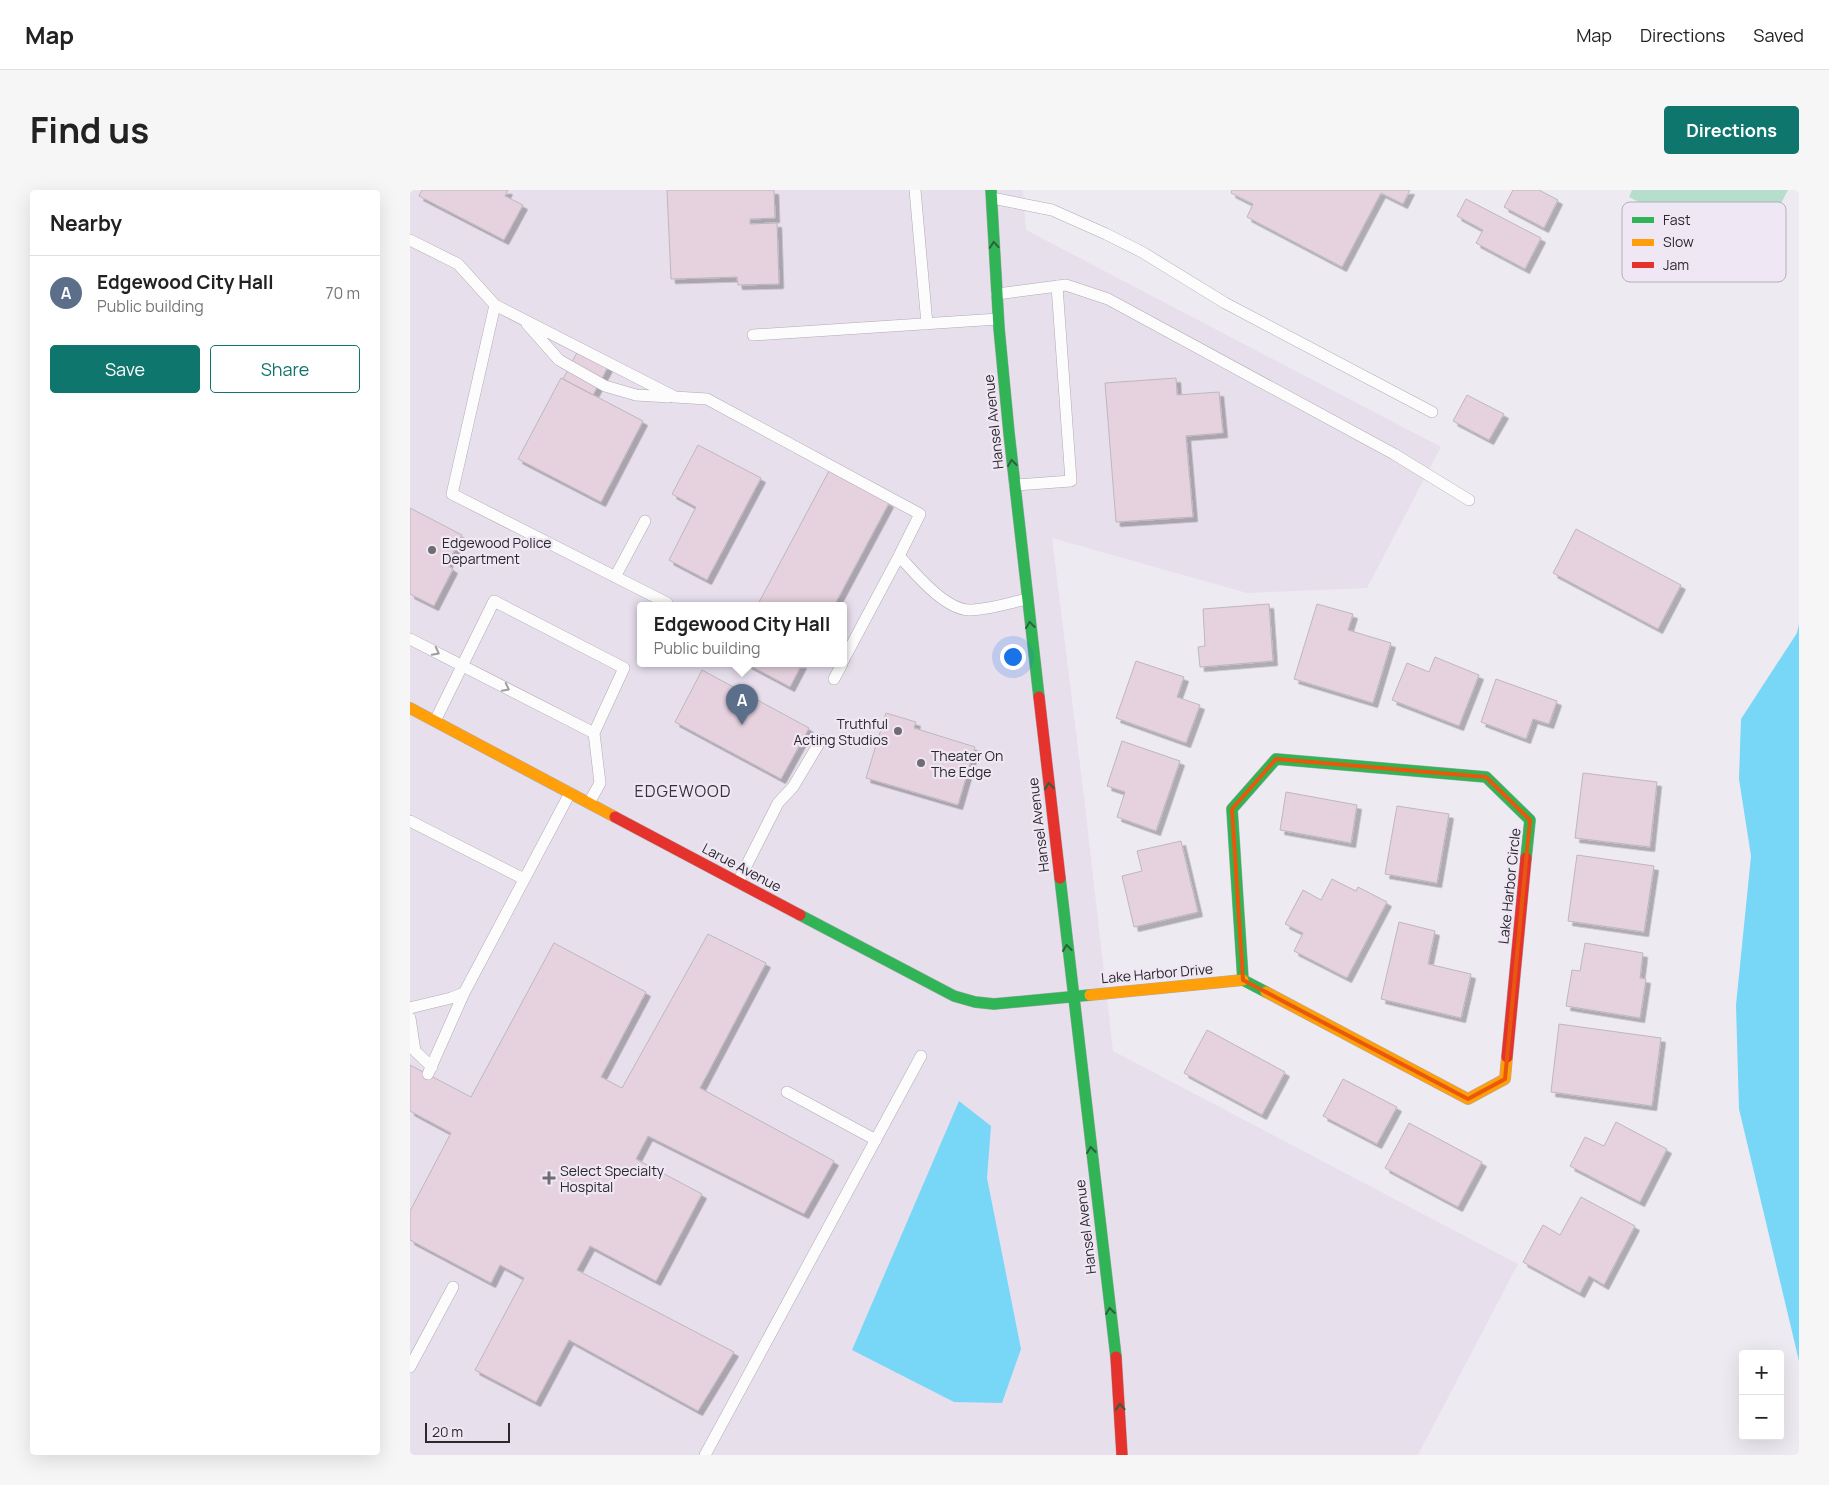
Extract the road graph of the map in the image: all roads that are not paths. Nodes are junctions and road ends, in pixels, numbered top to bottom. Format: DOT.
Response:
graph roads {
  1 [pos="915,190"];
  2 [pos="992,194"];
  3 [pos="410,240"];
  4 [pos="1057,286"];
  5 [pos="997,294"];
  6 [pos="495,305"];
  7 [pos="523,319"];
  8 [pos="999,319"];
  9 [pos="927,324"];
  10 [pos="753,335"];
  11 [pos="675,397"];
  12 [pos="1432,412"];
  13 [pos="1015,485"];
  14 [pos="1469,500"];
  15 [pos="645,521"];
  16 [pos="899,556"];
  17 [pos="615,577"];
  18 [pos="1027,599"];
  19 [pos="665,602"];
  20 [pos="410,639"];
  21 [pos="847,654"];
  22 [pos="463,666"];
  23 [pos="840,667"];
  24 [pos="834,679"];
  25 [pos="410,708"];
  26 [pos="435,721"];
  27 [pos="594,733"];
  28 [pos="821,740"];
  29 [pos="570,793"];
  30 [pos="589,803"];
  31 [pos="410,821"];
  32 [pos="524,879"];
  33 [pos="738,882"];
  34 [pos="1243,980"];
  35 [pos="464,994"];
  36 [pos="1073,996"];
  37 [pos="410,1008"];
  38 [pos="410,1018"];
  39 [pos="921,1056"];
  40 [pos="787,1092"];
  41 [pos="876,1140"];
  42 [pos="452,1286"];
  43 [pos="410,1367"];
  44 [pos="704,1455"];
  45 [pos="1122,1455"];
  1 -- 9 [label="lane"];
  5 -- 2 [label="street, Hansel Avenue, one-way"];
  2 -- 12 [label="lane"];
  3 -- 6 [label="lane"];
  4 -- 5 [label="lane"];
  4 -- 13 [label="lane"];
  4 -- 14 [label="lane"];
  5 -- 8 [label="street, Hansel Avenue"];
  6 -- 7 [label="lane"];
  6 -- 17 [label="lane"];
  7 -- 11 [label="lane"];
  7 -- 11 [label="lane"];
  8 -- 9 [label="lane"];
  13 -- 8 [label="street, Hansel Avenue, one-way"];
  9 -- 10 [label="lane"];
  11 -- 16 [label="lane"];
  13 -- 18 [label="street, Hansel Avenue"];
  15 -- 17 [label="lane"];
  16 -- 18 [label="lane"];
  16 -- 21 [label="lane"];
  17 -- 19 [label="lane"];
  36 -- 18 [label="street, Hansel Avenue, one-way"];
  20 -- 22 [label="lane, one-way"];
  22 -- 26 [label="lane"];
  22 -- 27 [label="lane, one-way"];
  22 -- 27 [label="lane"];
  23 -- 24 [label="lane"];
  25 -- 26 [label="street, Larue Avenue"];
  26 -- 29 [label="street, Larue Avenue"];
  27 -- 30 [label="lane"];
  28 -- 33 [label="lane"];
  29 -- 30 [label="street, Larue Avenue"];
  29 -- 32 [label="lane"];
  30 -- 33 [label="street, Larue Avenue"];
  31 -- 32 [label="lane"];
  32 -- 35 [label="lane"];
  33 -- 36 [label="street, Larue Avenue"];
  34 -- 34 [label="street, Lake Harbor Circle"];
  34 -- 36 [label="street, Lake Harbor Drive"];
  35 -- 37 [label="lane"];
  35 -- 38 [label="lane"];
  45 -- 36 [label="street, Hansel Avenue, one-way"];
  39 -- 41 [label="lane"];
  40 -- 41 [label="lane"];
  41 -- 44 [label="lane"];
  42 -- 43 [label="lane"];
}
